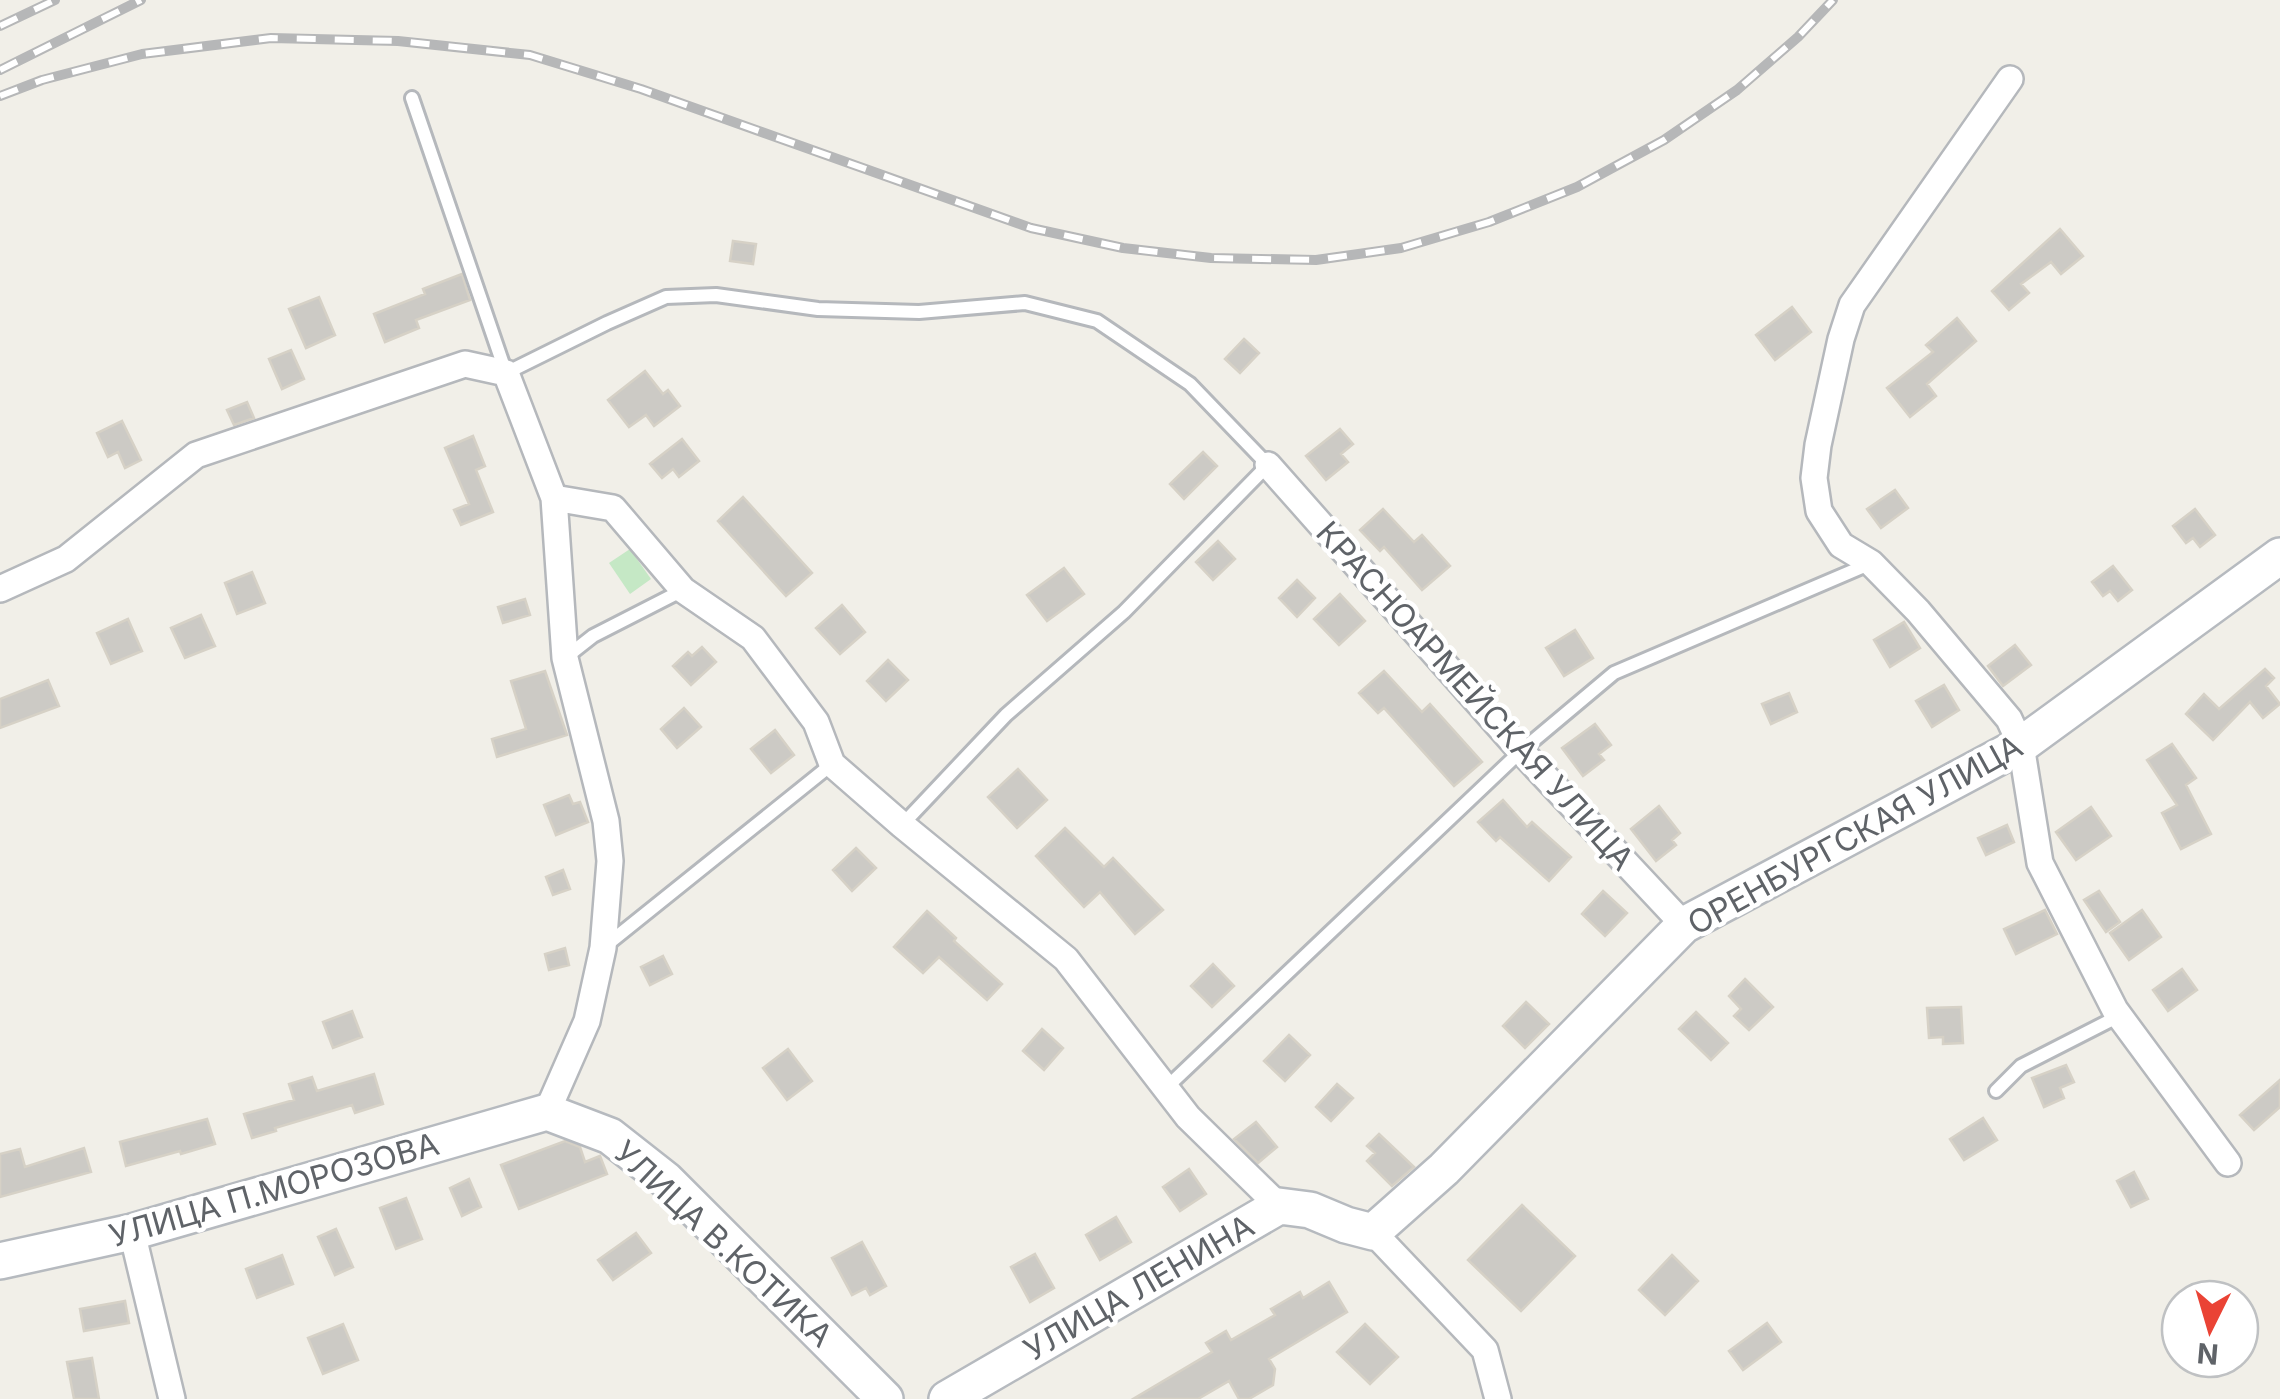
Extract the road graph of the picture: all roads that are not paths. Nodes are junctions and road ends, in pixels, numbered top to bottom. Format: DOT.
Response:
graph roads {
  1 [pos="2010,79"];
  2 [pos="412,98"];
  3 [pos="506,373"];
  4 [pos="1268,465"];
  5 [pos="554,498"];
  6 [pos="2280,556"];
  7 [pos="1871,563"];
  8 [pos="0,590"];
  9 [pos="682,590"];
  10 [pos="565,658"];
  11 [pos="2021,746"];
  12 [pos="1522,752"];
  13 [pos="832,764"];
  14 [pos="902,825"];
  15 [pos="1684,926"];
  16 [pos="603,948"];
  17 [pos="2119,1016"];
  18 [pos="1166,1088"];
  19 [pos="1996,1091"];
  20 [pos="547,1112"];
  21 [pos="2228,1163"];
  22 [pos="1279,1206"];
  23 [pos="132,1232"];
  24 [pos="1374,1232"];
  25 [pos="0,1262"];
  26 [pos="172,1399"];
  27 [pos="884,1399"];
  28 [pos="947,1399"];
  29 [pos="1498,1399"];
  1 -- 7 [label="street"];
  2 -- 3 [label="lane"];
  3 -- 4 [label="lane"];
  3 -- 5 [label="street"];
  3 -- 8 [label="street"];
  4 -- 12 [label="street, КРАСНОАРМЕЙСКАЯ УЛИЦА"];
  4 -- 14 [label="lane"];
  5 -- 9 [label="street"];
  5 -- 10 [label="street"];
  6 -- 11 [label="street, ОРЕНБУРГСКАЯ УЛИЦА"];
  7 -- 11 [label="street"];
  7 -- 12 [label="lane"];
  9 -- 10 [label="lane"];
  9 -- 13 [label="street"];
  10 -- 16 [label="street"];
  11 -- 15 [label="street, ОРЕНБУРГСКАЯ УЛИЦА"];
  11 -- 17 [label="street"];
  12 -- 15 [label="street, КРАСНОАРМЕЙСКАЯ УЛИЦА"];
  12 -- 18 [label="lane"];
  13 -- 14 [label="street"];
  13 -- 16 [label="lane"];
  14 -- 18 [label="street"];
  15 -- 24 [label="street, ОРЕНБУРГСКАЯ УЛИЦА"];
  16 -- 20 [label="street"];
  17 -- 19 [label="lane"];
  17 -- 21 [label="street"];
  18 -- 22 [label="street"];
  20 -- 23 [label="street, УЛИЦА П.МОРОЗОВА"];
  20 -- 27 [label="street, УЛИЦА В.КОТИКА"];
  22 -- 24 [label="street"];
  22 -- 28 [label="street, УЛИЦА ЛЕНИНА"];
  23 -- 25 [label="street, УЛИЦА П.МОРОЗОВА"];
  23 -- 26 [label="street"];
  24 -- 29 [label="street"];
}
